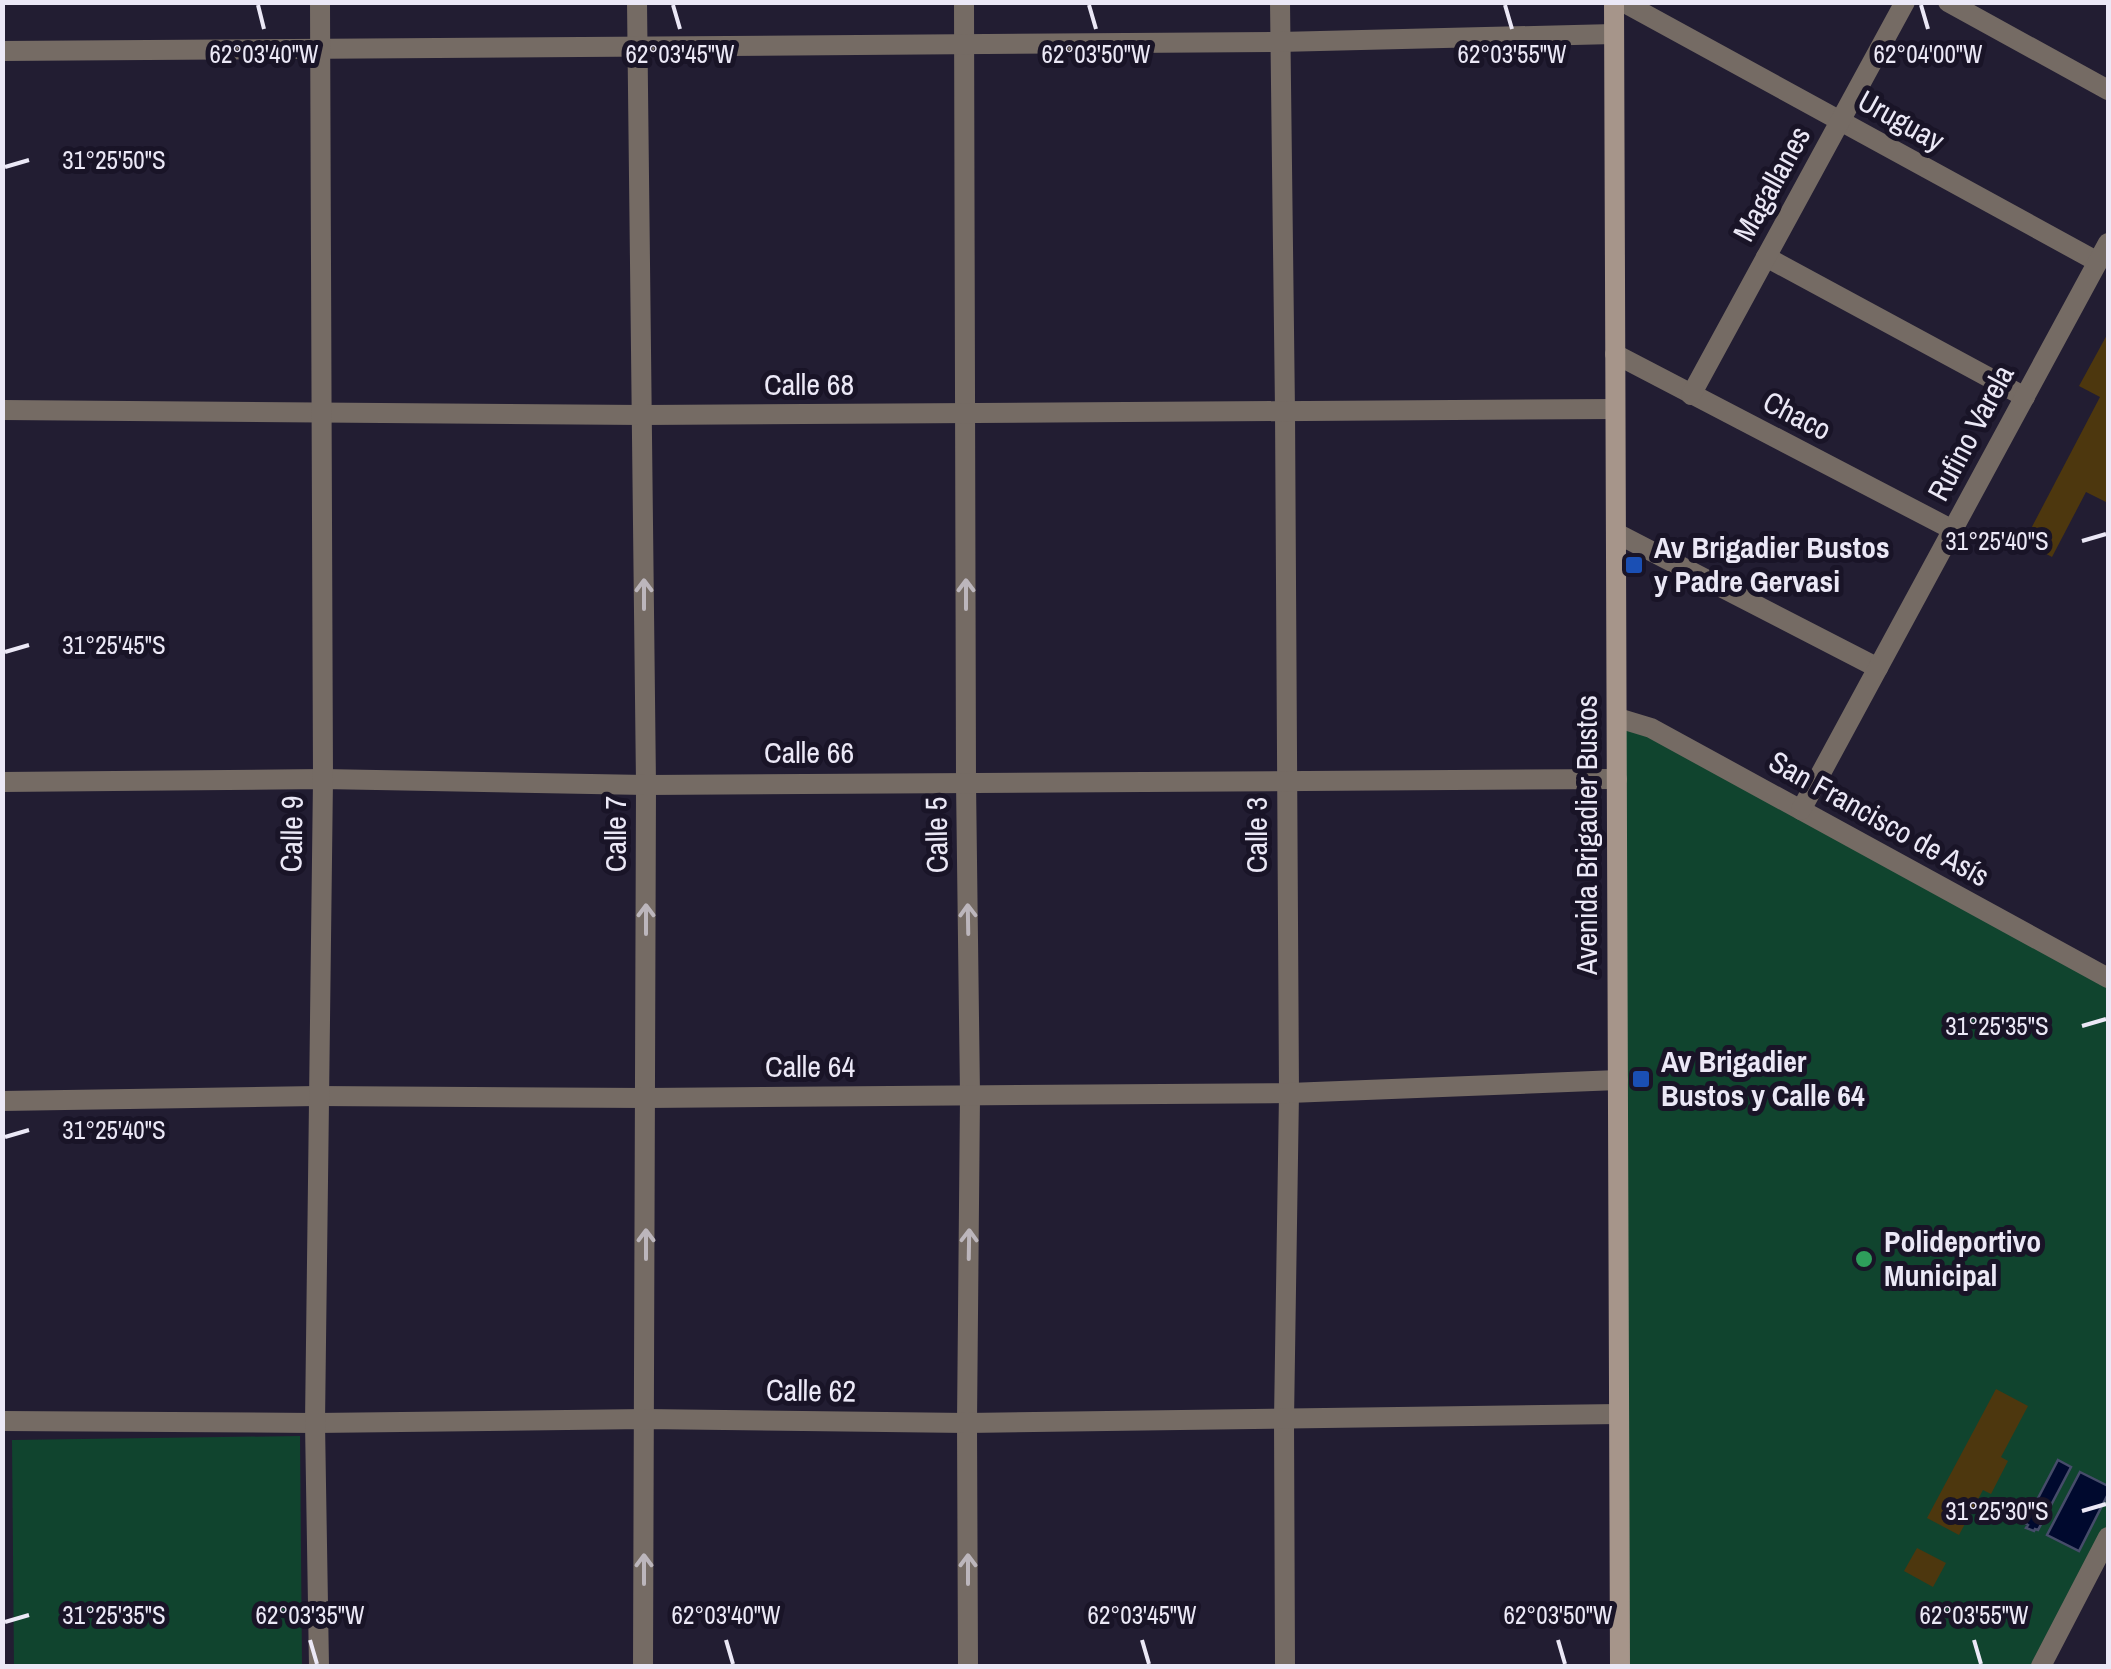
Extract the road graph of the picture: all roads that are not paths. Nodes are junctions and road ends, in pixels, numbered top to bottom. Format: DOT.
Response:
graph roads {
  1 [pos="320,2"];
  2 [pos="637,2"];
  3 [pos="964,2"];
  4 [pos="1280,2"];
  5 [pos="1614,2"];
  6 [pos="1623,2"];
  7 [pos="1905,2"];
  8 [pos="1948,2"];
  9 [pos="1614,34"];
  10 [pos="1279,42"];
  11 [pos="964,44"];
  12 [pos="637,47"];
  13 [pos="320,49"];
  14 [pos="2,51"];
  15 [pos="2108,90"];
  16 [pos="1840,122"];
  17 [pos="2103,252"];
  18 [pos="1766,258"];
  19 [pos="1615,354"];
  20 [pos="1691,395"];
  21 [pos="2025,396"];
  22 [pos="1616,409"];
  23 [pos="2,410"];
  24 [pos="1286,411"];
  25 [pos="323,414"];
  26 [pos="966,415"];
  27 [pos="643,416"];
  28 [pos="1953,530"];
  29 [pos="1616,533"];
  30 [pos="1878,668"];
  31 [pos="1618,718"];
  32 [pos="322,779"];
  33 [pos="1616,779"];
  34 [pos="1287,780"];
  35 [pos="2,782"];
  36 [pos="966,782"];
  37 [pos="646,785"];
  38 [pos="1801,810"];
  39 [pos="2108,978"];
  40 [pos="1618,1080"];
  41 [pos="1289,1093"];
  42 [pos="317,1096"];
  43 [pos="970,1096"];
  44 [pos="646,1098"];
  45 [pos="2,1101"];
  46 [pos="1619,1414"];
  47 [pos="645,1419"];
  48 [pos="1284,1420"];
  49 [pos="2,1422"];
  50 [pos="967,1422"];
  51 [pos="315,1423"];
  52 [pos="2108,1537"];
  53 [pos="320,1666"];
  54 [pos="643,1666"];
  55 [pos="968,1666"];
  56 [pos="1285,1666"];
  57 [pos="1620,1666"];
  58 [pos="2040,1666"];
  1 -- 13 [label="street, Calle 9"];
  2 -- 12 [label="street, Calle 7"];
  3 -- 11 [label="street, Calle 5"];
  4 -- 10 [label="street, Calle 3"];
  5 -- 9 [label="street, Avenida Brigadier Bustos"];
  6 -- 16 [label="street, Uruguay"];
  7 -- 16 [label="street, Magallanes"];
  8 -- 15 [label="street"];
  9 -- 10 [label="street"];
  9 -- 19 [label="street, Avenida Brigadier Bustos"];
  10 -- 11 [label="street"];
  10 -- 24 [label="street, Calle 3"];
  11 -- 12 [label="street"];
  11 -- 26 [label="street, Calle 5"];
  12 -- 13 [label="street"];
  12 -- 27 [label="street, Calle 7"];
  13 -- 14 [label="street"];
  13 -- 25 [label="street, Calle 9"];
  16 -- 17 [label="street, Uruguay"];
  16 -- 18 [label="street, Magallanes"];
  17 -- 21 [label="street, Rufino Varela"];
  18 -- 20 [label="street, Magallanes"];
  18 -- 21 [label="street"];
  19 -- 20 [label="street, Chaco"];
  19 -- 22 [label="street, Avenida Brigadier Bustos"];
  20 -- 28 [label="street, Chaco"];
  21 -- 28 [label="street, Rufino Varela"];
  22 -- 24 [label="street, Calle 68"];
  22 -- 29 [label="street, Avenida Brigadier Bustos"];
  23 -- 25 [label="street, Calle 68"];
  24 -- 26 [label="street, Calle 68"];
  24 -- 34 [label="street, Calle 3"];
  25 -- 27 [label="street, Calle 68"];
  25 -- 32 [label="street, Calle 9"];
  26 -- 27 [label="street, Calle 68"];
  36 -- 26 [label="street, Calle 5, one-way"];
  37 -- 27 [label="street, Calle 7, one-way"];
  28 -- 30 [label="street, Rufino Varela"];
  29 -- 30 [label="street"];
  29 -- 31 [label="street, Avenida Brigadier Bustos"];
  30 -- 38 [label="street, Rufino Varela"];
  31 -- 33 [label="street, Avenida Brigadier Bustos"];
  31 -- 38 [label="street, San Francisco de Asís"];
  32 -- 35 [label="street, Calle 66"];
  32 -- 37 [label="street, Calle 66"];
  32 -- 42 [label="street, Calle 9"];
  33 -- 34 [label="street, Calle 66"];
  33 -- 40 [label="street, Avenida Brigadier Bustos"];
  34 -- 36 [label="street, Calle 66"];
  34 -- 41 [label="street, Calle 3"];
  36 -- 37 [label="street, Calle 66"];
  43 -- 36 [label="street, Calle 5, one-way"];
  44 -- 37 [label="street, Calle 7, one-way"];
  38 -- 39 [label="street, San Francisco de Asís"];
  40 -- 41 [label="street, Calle 64"];
  40 -- 46 [label="street, Avenida Brigadier Bustos"];
  41 -- 43 [label="street, Calle 64"];
  41 -- 48 [label="street, Calle 3"];
  42 -- 44 [label="street, Calle 64"];
  42 -- 45 [label="street, Calle 64"];
  42 -- 51 [label="street, Calle 9"];
  43 -- 44 [label="street, Calle 64"];
  50 -- 43 [label="street, Calle 5, one-way"];
  47 -- 44 [label="street, Calle 7, one-way"];
  46 -- 48 [label="street, Calle 62"];
  46 -- 57 [label="street, Avenida Brigadier Bustos"];
  47 -- 50 [label="street, Calle 62"];
  47 -- 51 [label="street, Calle 62"];
  54 -- 47 [label="street, Calle 7, one-way"];
  48 -- 50 [label="street, Calle 62"];
  48 -- 56 [label="street, Calle 3"];
  49 -- 51 [label="street, Calle 62"];
  55 -- 50 [label="street, Calle 5, one-way"];
  51 -- 53 [label="street, Calle 9"];
  52 -- 58 [label="street"];
}
